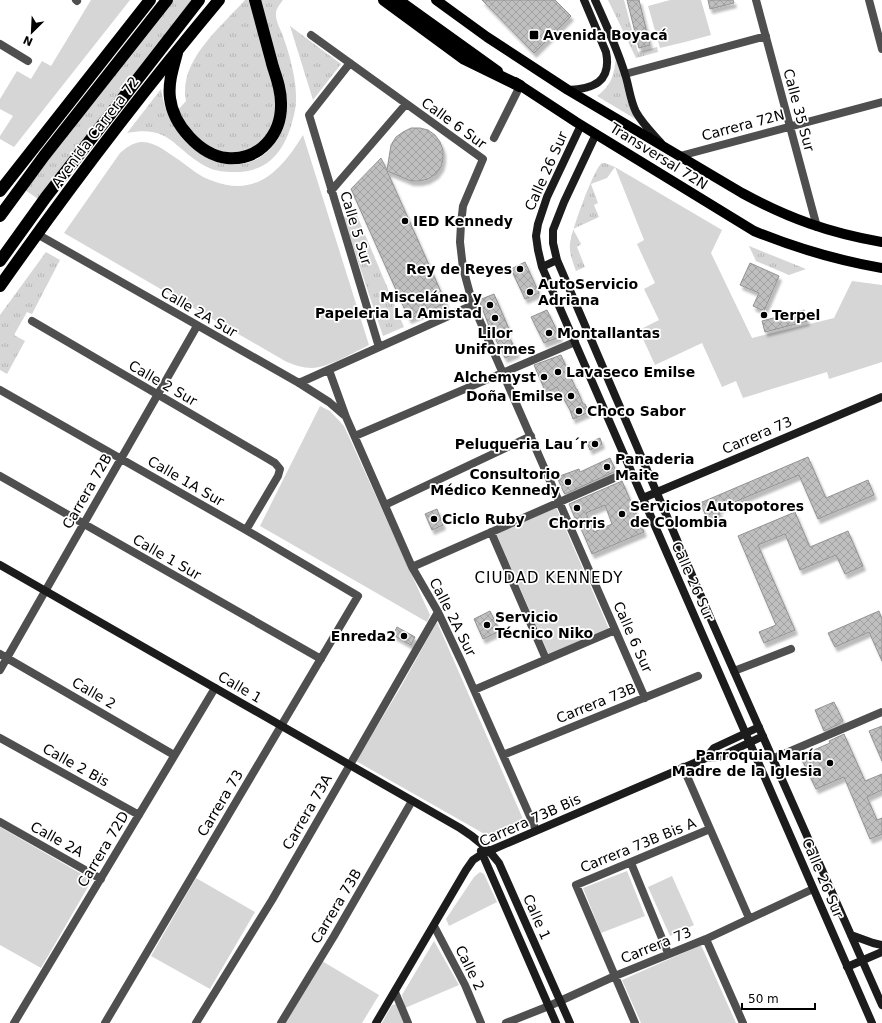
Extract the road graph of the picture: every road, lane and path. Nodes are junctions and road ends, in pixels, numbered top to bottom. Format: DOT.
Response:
graph roads {
  1 [pos="150,0"];
  2 [pos="167,0"];
  3 [pos="199,0"];
  4 [pos="219,0"];
  5 [pos="255,0"];
  6 [pos="384,0"];
  7 [pos="399,0"];
  8 [pos="436,0"];
  9 [pos="584,0"];
  10 [pos="595,0"];
  11 [pos="756,0"];
  12 [pos="869,0"];
  13 [pos="311,35"];
  14 [pos="766,36"];
  15 [pos="0,44"];
  16 [pos="178,48"];
  17 [pos="882,49"];
  18 [pos="28,60"];
  19 [pos="350,63"];
  20 [pos="625,74"];
  21 [pos="520,86"];
  22 [pos="568,90"];
  23 [pos="882,102"];
  24 [pos="406,104"];
  25 [pos="581,125"];
  26 [pos="790,126"];
  27 [pos="596,134"];
  28 [pos="494,138"];
  29 [pos="666,148"];
  30 [pos="80,153"];
  31 [pos="680,156"];
  32 [pos="331,191"];
  33 [pos="0,192"];
  34 [pos="67,194"];
  35 [pos="0,216"];
  36 [pos="817,227"];
  37 [pos="37,234"];
  38 [pos="882,242"];
  39 [pos="557,260"];
  40 [pos="0,261"];
  41 [pos="542,267"];
  42 [pos="882,268"];
  43 [pos="0,286"];
  44 [pos="473,305"];
  45 [pos="32,320"];
  46 [pos="197,326"];
  47 [pos="575,342"];
  48 [pos="379,347"];
  49 [pos="329,370"];
  50 [pos="503,372"];
  51 [pos="299,384"];
  52 [pos="0,390"];
  53 [pos="157,394"];
  54 [pos="882,397"];
  55 [pos="346,416"];
  56 [pos="354,436"];
  57 [pos="531,436"];
  58 [pos="121,459"];
  59 [pos="620,475"];
  60 [pos="0,476"];
  61 [pos="656,492"];
  62 [pos="643,498"];
  63 [pos="560,502"];
  64 [pos="385,505"];
  65 [pos="83,524"];
  66 [pos="246,530"];
  67 [pos="491,532"];
  68 [pos="0,565"];
  69 [pos="412,567"];
  70 [pos="46,591"];
  71 [pos="358,596"];
  72 [pos="438,612"];
  73 [pos="615,630"];
  74 [pos="791,649"];
  75 [pos="3,656"];
  76 [pos="321,659"];
  77 [pos="546,660"];
  78 [pos="0,670"];
  79 [pos="734,671"];
  80 [pos="698,676"];
  81 [pos="215,688"];
  82 [pos="474,690"];
  83 [pos="645,698"];
  84 [pos="882,712"];
  85 [pos="281,726"];
  86 [pos="759,727"];
  87 [pos="746,734"];
  88 [pos="763,736"];
  89 [pos="0,738"];
  90 [pos="750,743"];
  91 [pos="174,755"];
  92 [pos="503,755"];
  93 [pos="706,758"];
  94 [pos="772,759"];
  95 [pos="349,765"];
  96 [pos="683,767"];
  97 [pos="412,801"];
  98 [pos="139,815"];
  99 [pos="0,822"];
  100 [pos="710,829"];
  101 [pos="536,830"];
  102 [pos="486,852"];
  103 [pos="630,863"];
  104 [pos="100,879"];
  105 [pos="813,889"];
  106 [pos="749,918"];
  107 [pos="434,926"];
  108 [pos="851,935"];
  109 [pos="706,939"];
  110 [pos="882,945"];
  111 [pos="882,952"];
  112 [pos="668,954"];
  113 [pos="862,960"];
  114 [pos="847,967"];
  115 [pos="615,976"];
  116 [pos="395,992"];
  117 [pos="560,1001"];
  118 [pos="882,1005"];
  119 [pos="549,1006"];
  120 [pos="14,1023"];
  121 [pos="105,1023"];
  122 [pos="196,1023"];
  123 [pos="281,1023"];
  124 [pos="376,1023"];
  125 [pos="408,1023"];
  126 [pos="481,1023"];
  127 [pos="506,1023"];
  128 [pos="556,1023"];
  129 [pos="570,1023"];
  130 [pos="635,1023"];
  131 [pos="742,1023"];
  132 [pos="872,1023"];
  1 -- 33 [label="highway"];
  2 -- 35 [label="highway, Avenida Carrera 72"];
  3 -- 30 [label="highway, Avenida Carrera 72"];
  4 -- 16 [label="highway, Avenida Carrera 72"];
  5 -- 16 [label="highway"];
  6 -- 21 [label="highway"];
  7 -- 21 [label="main road, Transversal 72N"];
  8 -- 22 [label="main road, Transversal 72N"];
  9 -- 22 [label="street"];
  10 -- 20 [label="street"];
  11 -- 14 [label="street, Calle 35 Sur"];
  12 -- 17 [label="street"];
  13 -- 19 [label="street, Calle 6 Sur"];
  14 -- 20 [label="street"];
  14 -- 26 [label="street, Calle 35 Sur"];
  15 -- 18 [label="street"];
  16 -- 34 [label="highway, Avenida Carrera 72"];
  19 -- 24 [label="street, Calle 6 Sur"];
  19 -- 32 [label="street, Calle 5 Sur"];
  20 -- 29 [label="street"];
  21 -- 25 [label="main road, Transversal 72N"];
  21 -- 28 [label="street"];
  22 -- 29 [label="main road, Transversal 72N"];
  23 -- 26 [label="street, Carrera 72N"];
  24 -- 32 [label="street"];
  24 -- 44 [label="street, Calle 6 Sur"];
  25 -- 27 [label="main road, Transversal 72N"];
  25 -- 41 [label="street, Calle 26 Sur"];
  26 -- 31 [label="street, Carrera 72N"];
  26 -- 36 [label="street, Calle 35 Sur"];
  27 -- 39 [label="street, Calle 26 Sur"];
  27 -- 42 [label="main road, Transversal 72N"];
  29 -- 31 [label="main road, Transversal 72N"];
  30 -- 34 [label="highway"];
  30 -- 40 [label="highway, Avenida Carrera 72"];
  31 -- 36 [label="main road, Transversal 72N"];
  32 -- 48 [label="street, Calle 5 Sur"];
  34 -- 37 [label="highway, Avenida Carrera 72"];
  36 -- 38 [label="main road, Transversal 72N"];
  37 -- 43 [label="highway, Avenida Carrera 72"];
  37 -- 46 [label="street, Calle 2A Sur"];
  39 -- 41 [label="street"];
  39 -- 61 [label="street, Calle 26 Sur"];
  41 -- 47 [label="street, Calle 26 Sur"];
  44 -- 48 [label="street"];
  44 -- 50 [label="street, Calle 6 Sur"];
  45 -- 53 [label="street, Calle 2 Sur"];
  46 -- 51 [label="street, Calle 2A Sur"];
  46 -- 53 [label="street, Carrera 72B"];
  47 -- 50 [label="street"];
  47 -- 62 [label="street, Calle 26 Sur"];
  48 -- 49 [label="street"];
  49 -- 51 [label="street"];
  49 -- 55 [label="street, Calle 2A Sur"];
  50 -- 56 [label="street"];
  50 -- 57 [label="street, Calle 6 Sur"];
  51 -- 55 [label="street, Calle 2A Sur"];
  52 -- 58 [label="street, Calle 1A Sur"];
  53 -- 58 [label="street, Carrera 72B"];
  53 -- 66 [label="street, Calle 2 Sur"];
  54 -- 61 [label="street, Carrera 73"];
  55 -- 56 [label="street, Calle 2A Sur"];
  56 -- 64 [label="street, Calle 2A Sur"];
  57 -- 63 [label="street, Calle 6 Sur"];
  57 -- 64 [label="street"];
  58 -- 65 [label="street, Carrera 72B"];
  58 -- 66 [label="street, Calle 1A Sur"];
  59 -- 63 [label="street"];
  60 -- 65 [label="street, Calle 1 Sur"];
  61 -- 62 [label="street, Carrera 73"];
  61 -- 79 [label="street, Calle 26 Sur"];
  62 -- 87 [label="street, Calle 26 Sur"];
  63 -- 67 [label="street"];
  63 -- 73 [label="street, Calle 6 Sur"];
  64 -- 69 [label="street, Calle 2A Sur"];
  65 -- 70 [label="street, Carrera 72B"];
  65 -- 76 [label="street, Calle 1 Sur"];
  66 -- 71 [label="street, Calle 1A Sur"];
  67 -- 69 [label="street"];
  67 -- 77 [label="street"];
  68 -- 70 [label="street, Calle 1"];
  69 -- 72 [label="street, Calle 2A Sur"];
  70 -- 75 [label="street, Carrera 72B"];
  70 -- 81 [label="street, Calle 1"];
  71 -- 76 [label="street, Carrera 73"];
  72 -- 82 [label="street, Calle 2A Sur"];
  72 -- 95 [label="street, Carrera 73A"];
  73 -- 77 [label="street"];
  73 -- 83 [label="street, Calle 6 Sur"];
  74 -- 79 [label="street"];
  75 -- 78 [label="street, Carrera 72B"];
  75 -- 91 [label="street, Calle 2"];
  76 -- 85 [label="street, Carrera 73"];
  77 -- 82 [label="street"];
  79 -- 86 [label="street, Calle 26 Sur"];
  80 -- 83 [label="street, Carrera 73B"];
  81 -- 85 [label="street, Calle 1"];
  81 -- 91 [label="street, Carrera 72D"];
  82 -- 92 [label="street, Calle 2A Sur"];
  83 -- 92 [label="street, Carrera 73B"];
  84 -- 94 [label="street"];
  85 -- 95 [label="street, Calle 1"];
  85 -- 121 [label="street, Carrera 73"];
  86 -- 87 [label="street, Carrera 73B Bis"];
  86 -- 88 [label="street, Calle 26 Sur"];
  87 -- 90 [label="street, Calle 26 Sur"];
  87 -- 93 [label="street, Carrera 73B Bis"];
  88 -- 90 [label="street, Carrera 73B Bis"];
  88 -- 94 [label="street, Calle 26 Sur"];
  89 -- 98 [label="street, Calle 2 Bis"];
  90 -- 93 [label="street, Carrera 73B Bis"];
  90 -- 105 [label="street, Calle 26 Sur"];
  91 -- 98 [label="street, Carrera 72D"];
  92 -- 101 [label="street, Calle 2A Sur"];
  93 -- 96 [label="street, Carrera 73B Bis"];
  94 -- 108 [label="street, Calle 26 Sur"];
  95 -- 97 [label="street, Calle 1"];
  95 -- 122 [label="street, Carrera 73A"];
  96 -- 100 [label="street"];
  96 -- 101 [label="street, Carrera 73B Bis"];
  97 -- 102 [label="street, Calle 1"];
  97 -- 123 [label="street, Carrera 73B"];
  98 -- 104 [label="street, Carrera 72D"];
  99 -- 104 [label="street, Calle 2A"];
  100 -- 103 [label="street, Carrera 73B Bis A"];
  100 -- 106 [label="street"];
  101 -- 102 [label="street, Carrera 73B Bis"];
  102 -- 107 [label="street, Carrera 73B Bis"];
  102 -- 117 [label="street, Calle 1"];
  102 -- 119 [label="street, Calle 1"];
  103 -- 112 [label="street"];
  103 -- 115 [label="street, Carrera 73B Bis A"];
  104 -- 120 [label="street, Carrera 72D"];
  105 -- 106 [label="street, Carrera 73"];
  105 -- 114 [label="street, Calle 26 Sur"];
  106 -- 109 [label="street, Carrera 73"];
  107 -- 116 [label="street, Carrera 73B Bis"];
  107 -- 126 [label="street, Calle 2"];
  108 -- 110 [label="street"];
  108 -- 113 [label="street, Calle 26 Sur"];
  109 -- 112 [label="street, Carrera 73"];
  109 -- 131 [label="street"];
  111 -- 113 [label="street"];
  112 -- 115 [label="street, Carrera 73"];
  113 -- 114 [label="street"];
  113 -- 118 [label="street, Calle 26 Sur"];
  114 -- 132 [label="street, Calle 26 Sur"];
  115 -- 117 [label="street, Carrera 73"];
  115 -- 130 [label="street"];
  116 -- 124 [label="street, Carrera 73B Bis"];
  116 -- 125 [label="street"];
  117 -- 119 [label="street, Carrera 73"];
  117 -- 129 [label="street, Calle 1"];
  119 -- 127 [label="street, Carrera 73"];
  119 -- 128 [label="street, Calle 1"];
}
